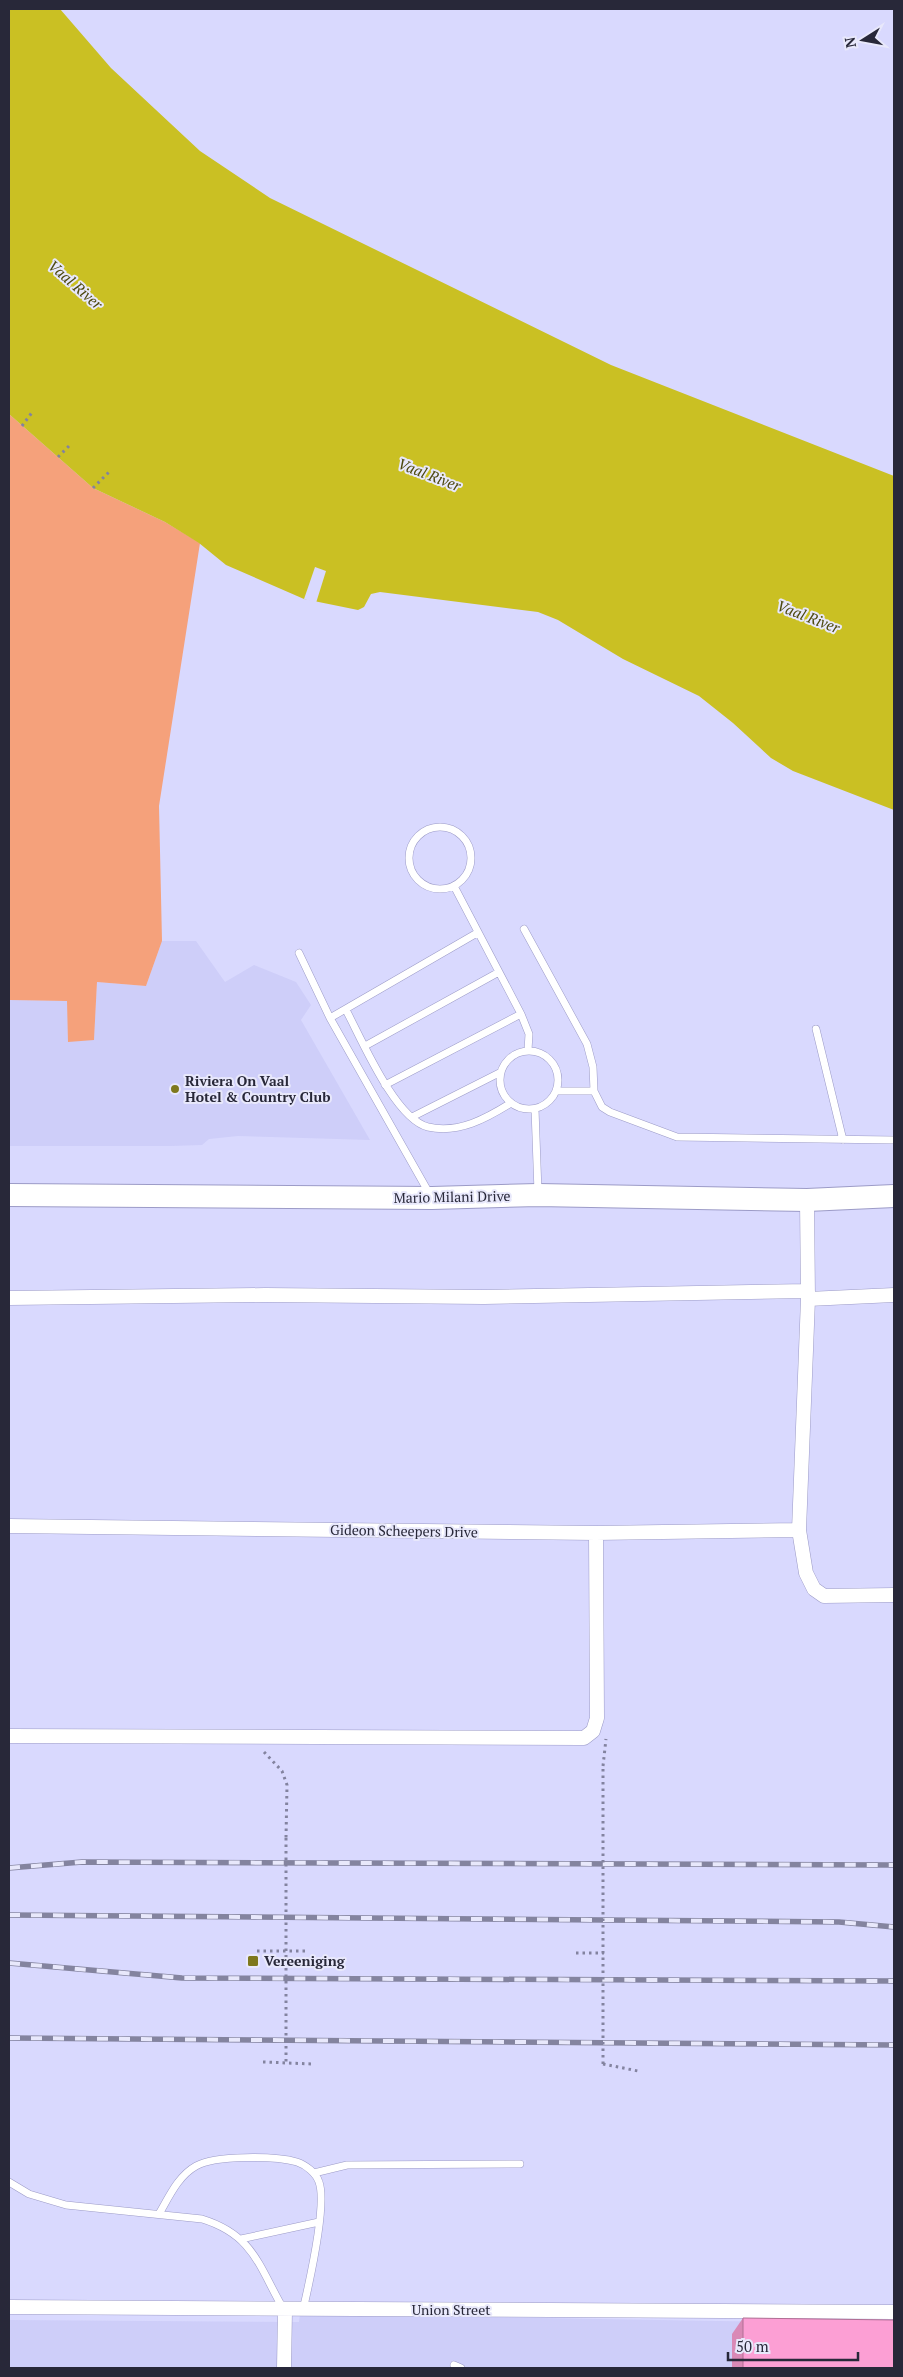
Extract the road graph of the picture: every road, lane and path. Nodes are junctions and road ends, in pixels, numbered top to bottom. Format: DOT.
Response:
graph roads {
  1 [pos="33,411"];
  2 [pos="22,426"];
  3 [pos="71,444"];
  4 [pos="58,457"];
  5 [pos="110,472"];
  6 [pos="93,488"];
  7 [pos="454,886"];
  8 [pos="524,929"];
  9 [pos="477,933"];
  10 [pos="299,953"];
  11 [pos="499,972"];
  12 [pos="346,1010"];
  13 [pos="521,1014"];
  14 [pos="330,1018"];
  15 [pos="816,1028"];
  16 [pos="365,1046"];
  17 [pos="528,1050"];
  18 [pos="501,1072"];
  19 [pos="385,1085"];
  20 [pos="556,1090"];
  21 [pos="594,1091"];
  22 [pos="511,1103"];
  23 [pos="535,1109"];
  24 [pos="412,1117"];
  25 [pos="843,1140"];
  26 [pos="894,1140"];
  27 [pos="9,1194"];
  28 [pos="538,1195"];
  29 [pos="894,1196"];
  30 [pos="432,1198"];
  31 [pos="807,1200"];
  32 [pos="808,1295"];
  33 [pos="894,1295"];
  34 [pos="9,1298"];
  35 [pos="9,1526"];
  36 [pos="799,1530"];
  37 [pos="596,1533"];
  38 [pos="894,1595"];
  39 [pos="9,1736"];
  40 [pos="252,1737"];
  41 [pos="603,1766"];
  42 [pos="257,1951"];
  43 [pos="286,1951"];
  44 [pos="308,1951"];
  45 [pos="576,1952"];
  46 [pos="604,1954"];
  47 [pos="263,2062"];
  48 [pos="286,2063"];
  49 [pos="314,2064"];
  50 [pos="638,2071"];
  51 [pos="520,2164"];
  52 [pos="314,2173"];
  53 [pos="9,2182"];
  54 [pos="159,2214"];
  55 [pos="319,2222"];
  56 [pos="242,2239"];
  57 [pos="9,2307"];
  58 [pos="285,2310"];
  59 [pos="303,2310"];
  60 [pos="894,2312"];
  61 [pos="284,2368"];
  1 -- 2 [label="path"];
  3 -- 4 [label="path"];
  5 -- 6 [label="path"];
  7 -- 7 [label="lane"];
  7 -- 9 [label="lane"];
  8 -- 21 [label="lane"];
  9 -- 11 [label="lane"];
  9 -- 12 [label="lane"];
  10 -- 14 [label="lane"];
  11 -- 13 [label="lane"];
  11 -- 16 [label="lane"];
  12 -- 14 [label="lane"];
  12 -- 16 [label="lane"];
  13 -- 17 [label="lane"];
  13 -- 19 [label="lane"];
  14 -- 30 [label="lane"];
  15 -- 25 [label="lane"];
  16 -- 19 [label="lane"];
  17 -- 18 [label="lane"];
  17 -- 20 [label="lane"];
  18 -- 22 [label="lane"];
  18 -- 24 [label="lane"];
  19 -- 24 [label="lane"];
  20 -- 21 [label="lane"];
  20 -- 23 [label="lane"];
  21 -- 25 [label="lane"];
  22 -- 23 [label="lane"];
  22 -- 24 [label="lane"];
  23 -- 28 [label="lane"];
  25 -- 26 [label="lane"];
  27 -- 30 [label="main road, Mario Milani Drive"];
  28 -- 30 [label="main road, Mario Milani Drive"];
  28 -- 31 [label="main road, Mario Milani Drive"];
  29 -- 31 [label="main road, Mario Milani Drive"];
  31 -- 32 [label="street"];
  32 -- 33 [label="street"];
  32 -- 34 [label="street"];
  32 -- 36 [label="street"];
  35 -- 37 [label="street, Gideon Scheepers Drive"];
  36 -- 37 [label="street, Gideon Scheepers Drive"];
  36 -- 38 [label="street"];
  37 -- 40 [label="street"];
  39 -- 40 [label="street"];
  40 -- 43 [label="path, bridge"];
  41 -- 46 [label="path, bridge"];
  42 -- 43 [label="path"];
  43 -- 44 [label="path"];
  43 -- 48 [label="path, bridge"];
  45 -- 46 [label="path"];
  46 -- 50 [label="path, bridge"];
  47 -- 48 [label="path"];
  48 -- 49 [label="path"];
  51 -- 52 [label="lane"];
  52 -- 54 [label="lane"];
  52 -- 55 [label="lane"];
  53 -- 54 [label="lane"];
  54 -- 56 [label="lane"];
  55 -- 56 [label="lane"];
  55 -- 59 [label="lane"];
  56 -- 58 [label="lane"];
  57 -- 58 [label="street, Union Street"];
  58 -- 59 [label="street, Union Street"];
  58 -- 61 [label="street"];
  59 -- 60 [label="street, Union Street"];
}
